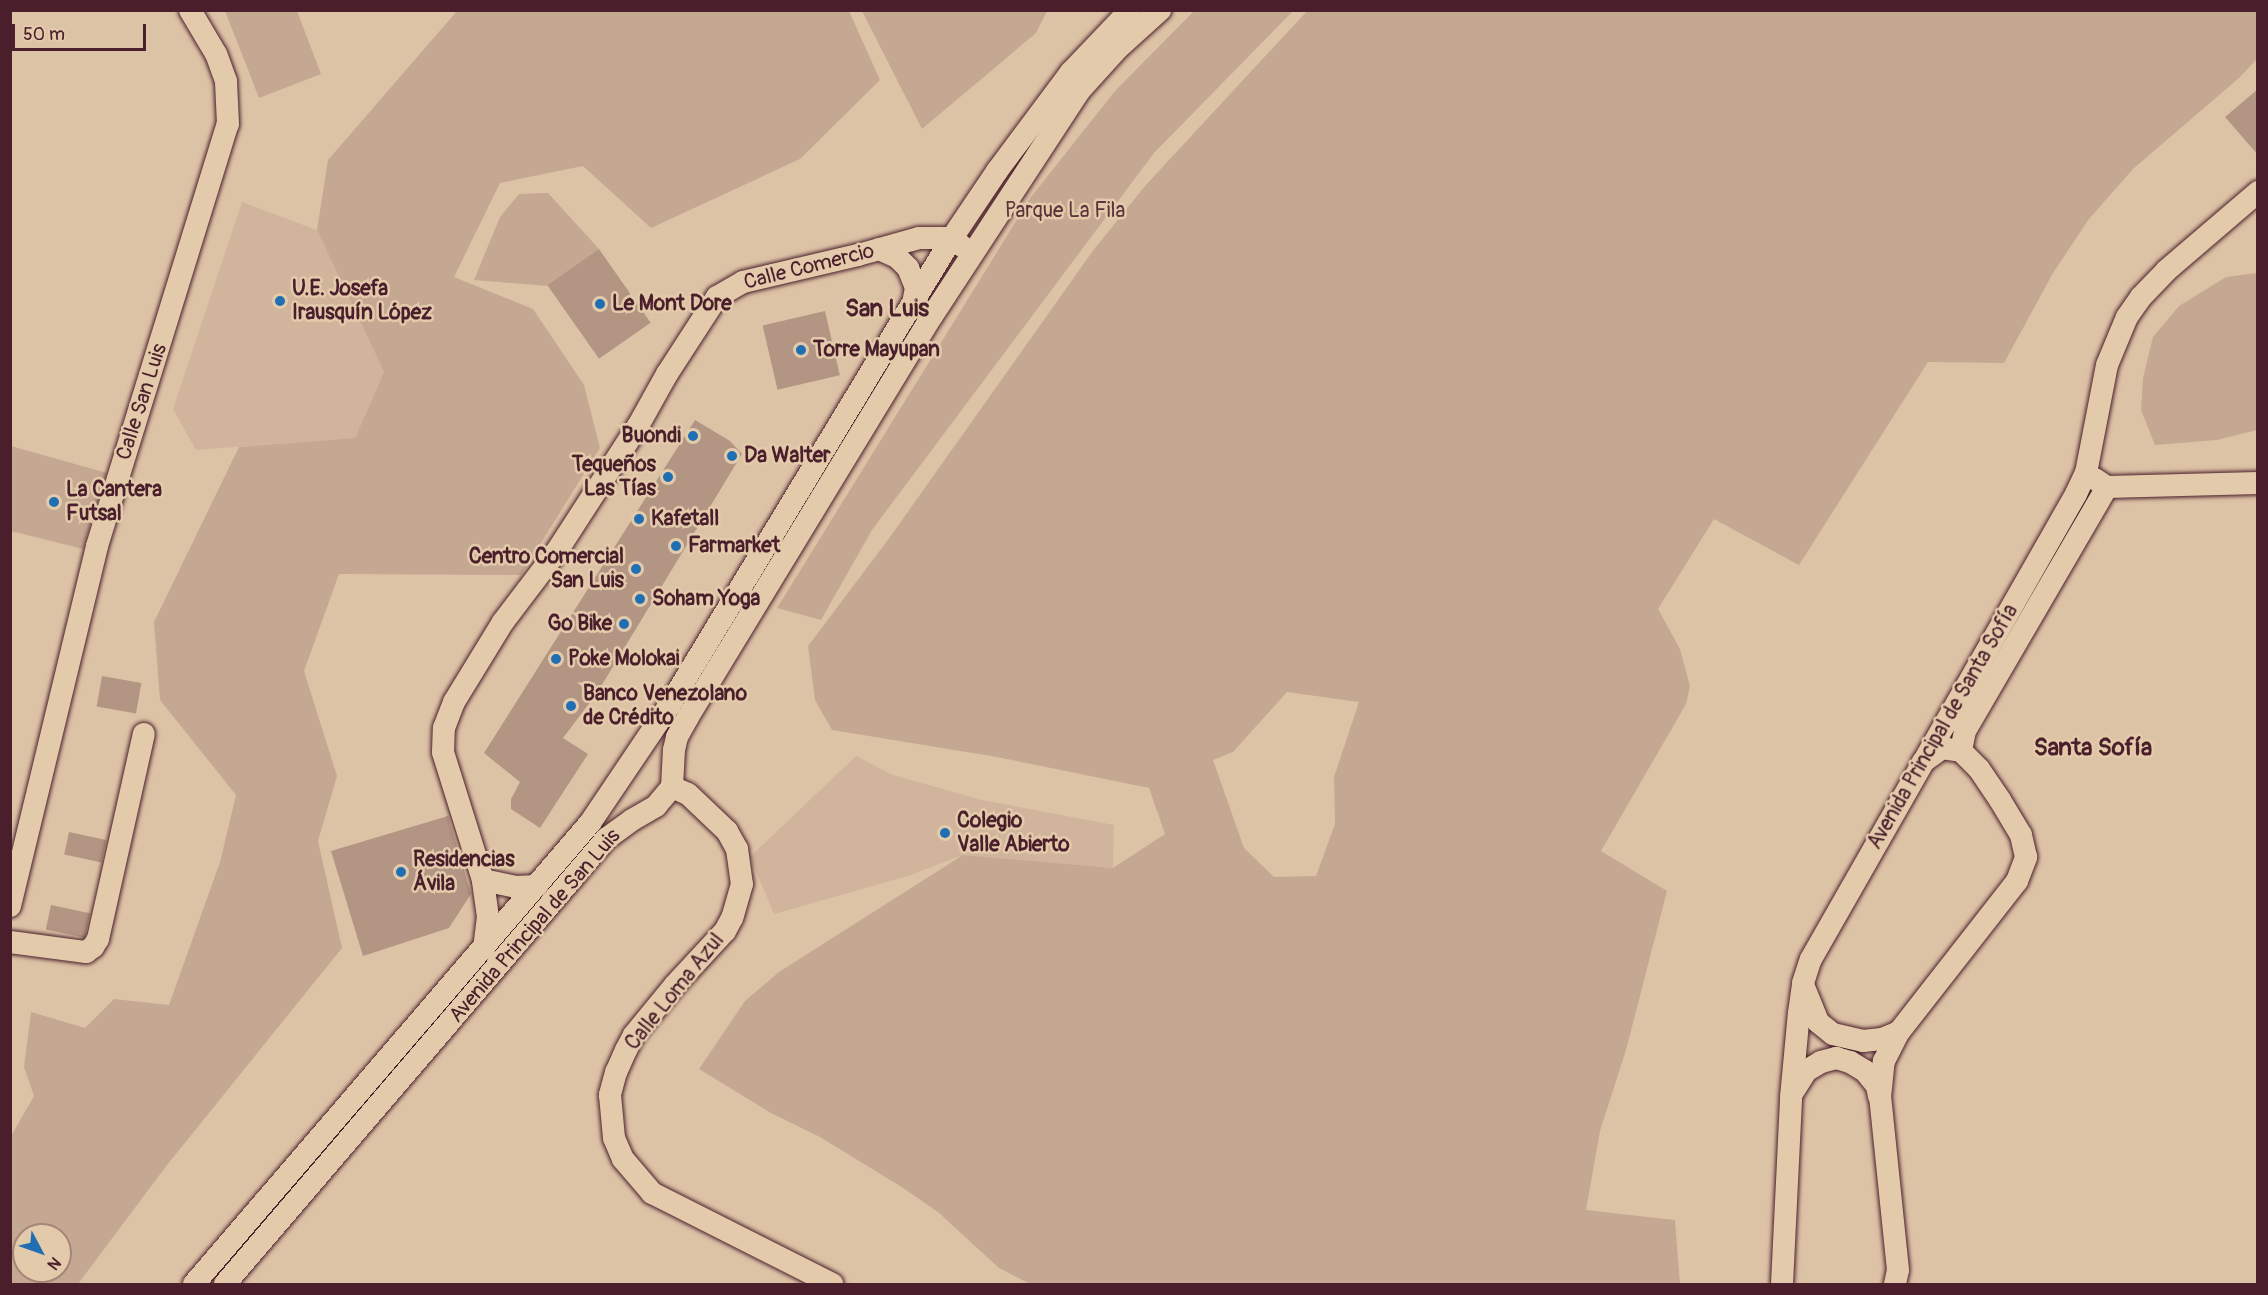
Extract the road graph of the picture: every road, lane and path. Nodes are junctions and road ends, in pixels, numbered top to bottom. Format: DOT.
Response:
graph roads {
  1 [pos="190,10"];
  2 [pos="1130,10"];
  3 [pos="1160,10"];
  4 [pos="995,174"];
  5 [pos="1016,188"];
  6 [pos="2258,192"];
  7 [pos="952,238"];
  8 [pos="879,249"];
  9 [pos="959,276"];
  10 [pos="913,304"];
  11 [pos="2086,473"];
  12 [pos="2258,483"];
  13 [pos="2107,486"];
  14 [pos="144,734"];
  15 [pos="1961,751"];
  16 [pos="635,758"];
  17 [pos="1920,766"];
  18 [pos="673,780"];
  19 [pos="14,872"];
  20 [pos="483,880"];
  21 [pos="537,886"];
  22 [pos="10,906"];
  23 [pos="10,942"];
  24 [pos="484,950"];
  25 [pos="1803,982"];
  26 [pos="1899,1032"];
  27 [pos="1791,1097"];
  28 [pos="1880,1097"];
  29 [pos="194,1284"];
  30 [pos="225,1284"];
  31 [pos="832,1284"];
  32 [pos="1782,1284"];
  33 [pos="1895,1284"];
  1 -- 19 [label="street, Calle San Luis"];
  2 -- 4 [label="street, Avenida Principal de San Luis"];
  3 -- 5 [label="street"];
  4 -- 5 [label="street"];
  4 -- 7 [label="street, Avenida Principal de San Luis"];
  5 -- 9 [label="street"];
  6 -- 11 [label="street, Avenida Principal de Santa Sofía"];
  7 -- 8 [label="street, Calle Comercio"];
  7 -- 9 [label="street"];
  7 -- 10 [label="street, Avenida Principal de San Luis"];
  8 -- 10 [label="street"];
  8 -- 20 [label="street, Calle Comercio"];
  9 -- 18 [label="street"];
  10 -- 16 [label="street, Avenida Principal de San Luis"];
  11 -- 13 [label="street"];
  11 -- 17 [label="street, Avenida Principal de Santa Sofía"];
  12 -- 13 [label="street"];
  13 -- 15 [label="street, Avenida Principal de Santa Sofía"];
  14 -- 23 [label="street"];
  15 -- 17 [label="street"];
  15 -- 26 [label="street, Avenida Principal de Santa Sofía"];
  16 -- 18 [label="street, Calle Loma Azul"];
  16 -- 21 [label="street, Avenida Principal de San Luis"];
  17 -- 25 [label="street, Avenida Principal de Santa Sofía"];
  18 -- 30 [label="street, Avenida Principal de San Luis"];
  18 -- 31 [label="street, Calle Loma Azul"];
  19 -- 22 [label="street, Calle San Luis"];
  20 -- 21 [label="street"];
  20 -- 24 [label="street, Calle Comercio"];
  21 -- 24 [label="street, Avenida Principal de San Luis"];
  24 -- 29 [label="street, Avenida Principal de San Luis"];
  25 -- 26 [label="street"];
  25 -- 27 [label="street, Avenida Principal de Santa Sofía"];
  26 -- 28 [label="street, Avenida Principal de Santa Sofía"];
  27 -- 28 [label="street"];
  27 -- 32 [label="street, Avenida Principal de Santa Sofía"];
  28 -- 33 [label="street, Avenida Principal de Santa Sofía"];
}
